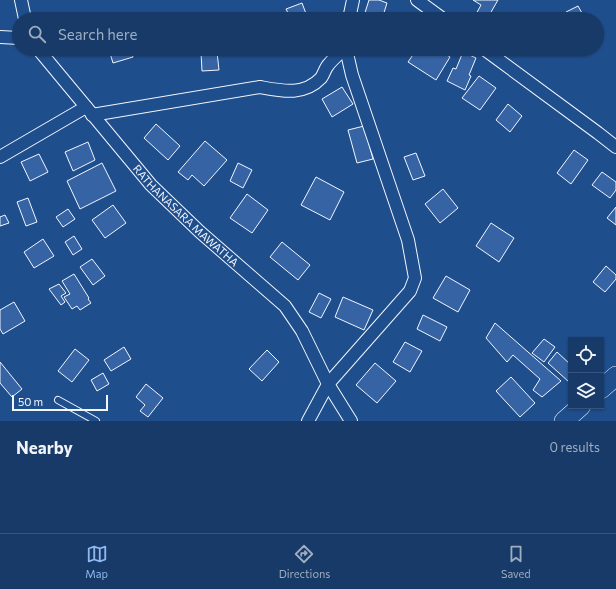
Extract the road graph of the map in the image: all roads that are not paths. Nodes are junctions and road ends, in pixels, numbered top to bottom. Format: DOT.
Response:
graph roads {
  1 [pos="21,0"];
  2 [pos="353,0"];
  3 [pos="417,0"];
  4 [pos="24,12"];
  5 [pos="351,12"];
  6 [pos="433,12"];
  7 [pos="0,37"];
  8 [pos="12,38"];
  9 [pos="44,56"];
  10 [pos="338,56"];
  11 [pos="347,56"];
  12 [pos="494,56"];
  13 [pos="89,111"];
  14 [pos="616,147"];
  15 [pos="0,157"];
  16 [pos="616,376"];
  17 [pos="328,384"];
  18 [pos="604,386"];
  19 [pos="58,400"];
  20 [pos="579,409"];
  21 [pos="96,421"];
  22 [pos="308,421"];
  23 [pos="351,421"];
  24 [pos="565,421"];
  1 -- 4 [label="street"];
  2 -- 5 [label="street"];
  3 -- 6 [label="street"];
  7 -- 8 [label="street"];
  9 -- 13 [label="street, RATHANASARA MAWATHA"];
  10 -- 13 [label="street"];
  11 -- 17 [label="street"];
  12 -- 14 [label="street"];
  13 -- 15 [label="street"];
  13 -- 17 [label="street, RATHANASARA MAWATHA"];
  16 -- 18 [label="highway"];
  17 -- 22 [label="street"];
  17 -- 23 [label="street, RATHANASARA MAWATHA"];
  19 -- 21 [label="lane"];
  20 -- 24 [label="highway"];
}
